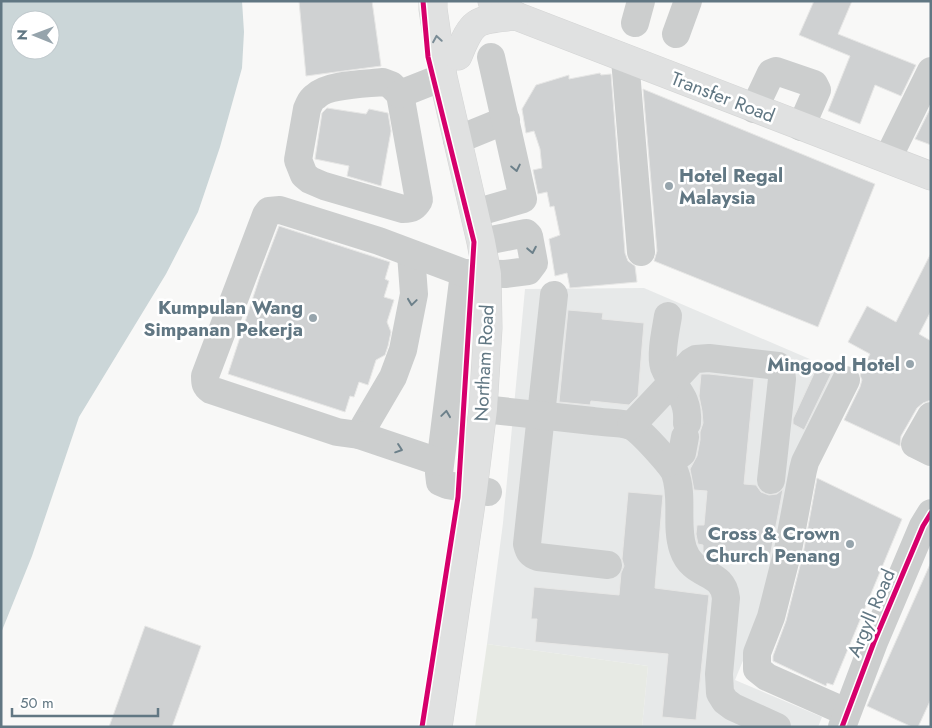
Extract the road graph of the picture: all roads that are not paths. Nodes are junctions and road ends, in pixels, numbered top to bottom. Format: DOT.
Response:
graph roads {
  1 [pos="433,1"];
  2 [pos="451,1"];
  3 [pos="492,1"];
  4 [pos="688,1"];
  5 [pos="516,16"];
  6 [pos="676,34"];
  7 [pos="491,57"];
  8 [pos="625,59"];
  9 [pos="451,67"];
  10 [pos="931,71"];
  11 [pos="400,94"];
  12 [pos="754,109"];
  13 [pos="506,120"];
  14 [pos="801,127"];
  15 [pos="465,136"];
  16 [pos="893,160"];
  17 [pos="931,164"];
  18 [pos="931,176"];
  19 [pos="483,210"];
  20 [pos="490,240"];
  21 [pos="641,252"];
  22 [pos="411,254"];
  23 [pos="485,274"];
  24 [pos="554,295"];
  25 [pos="668,316"];
  26 [pos="846,380"];
  27 [pos="673,381"];
  28 [pos="491,410"];
  29 [pos="541,416"];
  30 [pos="931,416"];
  31 [pos="632,426"];
  32 [pos="359,435"];
  33 [pos="931,452"];
  34 [pos="439,462"];
  35 [pos="669,464"];
  36 [pos="771,480"];
  37 [pos="481,491"];
  38 [pos="931,513"];
  39 [pos="608,565"];
  40 [pos="846,722"];
  41 [pos="438,727"];
  42 [pos="454,727"];
  43 [pos="777,727"];
  9 -- 1 [label="main road, Northam Road, one-way"];
  2 -- 9 [label="main road, Northam Road"];
  3 -- 5 [label="main road, Transfer Road"];
  4 -- 6 [label="street"];
  5 -- 8 [label="main road, Transfer Road"];
  5 -- 9 [label="main road, Transfer Road"];
  7 -- 13 [label="street"];
  8 -- 12 [label="main road, Transfer Road"];
  8 -- 21 [label="street"];
  9 -- 11 [label="street"];
  9 -- 15 [label="main road, Northam Road"];
  10 -- 16 [label="street"];
  11 -- 11 [label="street"];
  12 -- 14 [label="main road, Transfer Road"];
  12 -- 14 [label="street"];
  13 -- 15 [label="street"];
  13 -- 19 [label="street, one-way"];
  14 -- 16 [label="main road, Transfer Road"];
  15 -- 19 [label="main road, Northam Road"];
  16 -- 17 [label="street"];
  16 -- 18 [label="main road, Transfer Road"];
  19 -- 20 [label="main road, Northam Road"];
  20 -- 23 [label="main road, Northam Road"];
  20 -- 23 [label="street, one-way"];
  22 -- 23 [label="street"];
  22 -- 32 [label="street, one-way"];
  22 -- 32 [label="street"];
  23 -- 28 [label="main road, Northam Road"];
  34 -- 23 [label="street, one-way"];
  24 -- 29 [label="street"];
  25 -- 27 [label="street"];
  26 -- 40 [label="street"];
  27 -- 31 [label="street"];
  27 -- 35 [label="street"];
  27 -- 36 [label="street"];
  28 -- 29 [label="street"];
  28 -- 37 [label="main road, Northam Road"];
  29 -- 31 [label="street"];
  29 -- 39 [label="street"];
  30 -- 33 [label="street"];
  31 -- 35 [label="street"];
  32 -- 34 [label="street, one-way"];
  34 -- 37 [label="street"];
  35 -- 43 [label="street"];
  37 -- 41 [label="main road, Northam Road"];
  37 -- 42 [label="main road, Northam Road"];
  38 -- 40 [label="street, Argyll Road"];
}
